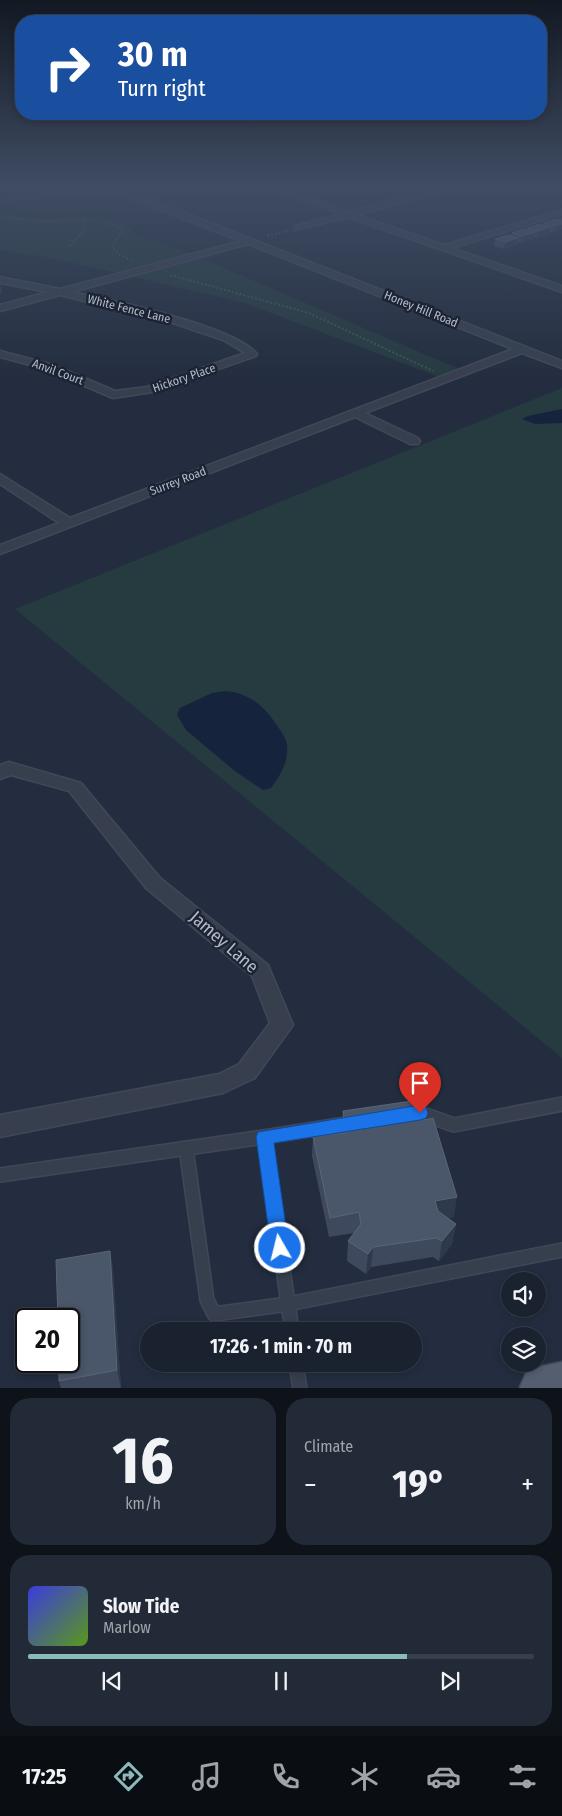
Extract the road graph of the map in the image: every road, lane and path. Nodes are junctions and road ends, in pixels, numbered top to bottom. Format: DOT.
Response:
graph roads {
  1 [pos="115,251"];
  2 [pos="213,251"];
  3 [pos="275,251"];
  4 [pos="452,251"];
  5 [pos="134,261"];
  6 [pos="166,273"];
  7 [pos="0,280"];
  8 [pos="559,286"];
  9 [pos="59,292"];
  10 [pos="0,308"];
  11 [pos="522,349"];
  12 [pos="0,354"];
  13 [pos="252,354"];
  14 [pos="562,365"];
  15 [pos="436,372"];
  16 [pos="113,396"];
  17 [pos="356,413"];
  18 [pos="414,441"];
  19 [pos="0,478"];
  20 [pos="68,523"];
  21 [pos="0,550"];
  22 [pos="0,773"];
  23 [pos="562,1104"];
  24 [pos="401,1116"];
  25 [pos="362,1122"];
  26 [pos="0,1126"];
  27 [pos="264,1137"];
  28 [pos="186,1148"];
  29 [pos="0,1175"];
  30 [pos="562,1250"];
  31 [pos="288,1304"];
  32 [pos="291,1322"];
  33 [pos="297,1372"];
  34 [pos="562,1385"];
  35 [pos="300,1388"];
  36 [pos="542,1388"];
  1 -- 5 [label="path"];
  2 -- 9 [label="street"];
  3 -- 11 [label="street, Honey Hill Road"];
  4 -- 8 [label="street"];
  6 -- 15 [label="path"];
  7 -- 9 [label="street, White Fence Lane"];
  9 -- 10 [label="street"];
  9 -- 13 [label="street, White Fence Lane"];
  11 -- 14 [label="street, Honey Hill Road"];
  11 -- 17 [label="street, Surrey Road"];
  12 -- 16 [label="street, Anvil Court"];
  13 -- 16 [label="street, Hickory Place"];
  17 -- 18 [label="street"];
  17 -- 20 [label="street, Surrey Road"];
  19 -- 20 [label="street"];
  20 -- 21 [label="street, Surrey Road"];
  22 -- 26 [label="street, Jamey Lane"];
  23 -- 24 [label="lane"];
  25 -- 27 [label="lane"];
  27 -- 28 [label="lane"];
  27 -- 31 [label="lane"];
  28 -- 29 [label="lane"];
  28 -- 31 [label="lane"];
  30 -- 31 [label="lane"];
  31 -- 32 [label="lane"];
  33 -- 35 [label="lane"];
  34 -- 36 [label="main road"];
}
